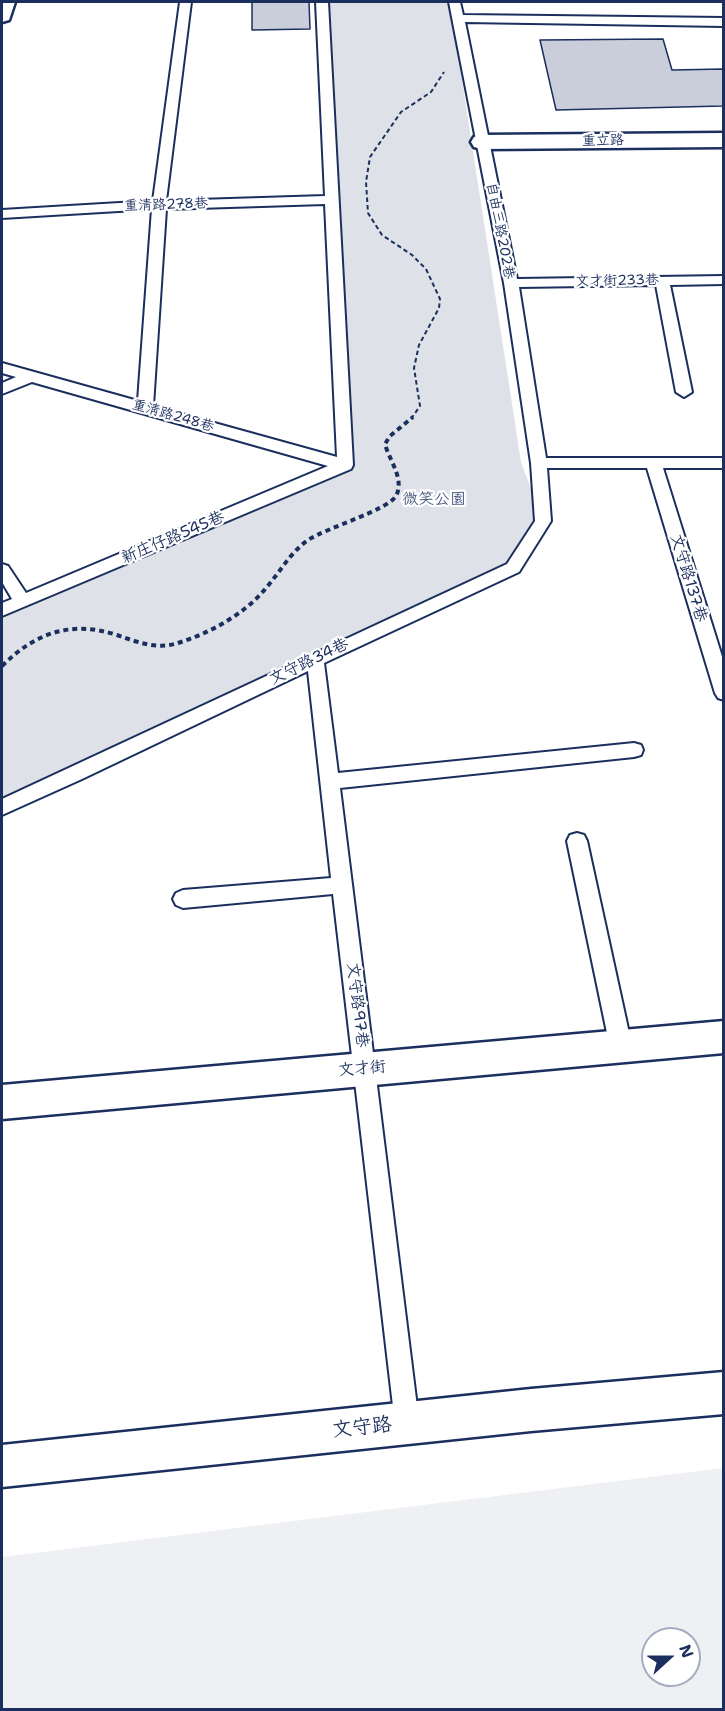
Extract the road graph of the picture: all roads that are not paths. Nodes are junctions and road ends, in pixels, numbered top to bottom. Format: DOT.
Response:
graph roads {
  1 [pos="5,2"];
  2 [pos="185,2"];
  3 [pos="322,2"];
  4 [pos="455,2"];
  5 [pos="2,16"];
  6 [pos="458,18"];
  7 [pos="723,22"];
  8 [pos="723,140"];
  9 [pos="482,142"];
  10 [pos="331,200"];
  11 [pos="159,205"];
  12 [pos="2,214"];
  13 [pos="723,280"];
  14 [pos="662,281"];
  15 [pos="511,283"];
  16 [pos="2,368"];
  17 [pos="32,376"];
  18 [pos="2,389"];
  19 [pos="684,392"];
  20 [pos="146,408"];
  21 [pos="538,463"];
  22 [pos="653,463"];
  23 [pos="723,463"];
  24 [pos="345,465"];
  25 [pos="2,570"];
  26 [pos="23,601"];
  27 [pos="2,610"];
  28 [pos="717,651"];
  29 [pos="315,659"];
  30 [pos="723,693"];
  31 [pos="634,750"];
  32 [pos="330,781"];
  33 [pos="2,807"];
  34 [pos="577,841"];
  35 [pos="342,885"];
  36 [pos="183,899"];
  37 [pos="723,1037"];
  38 [pos="621,1047"];
  39 [pos="364,1069"];
  40 [pos="2,1102"];
  41 [pos="723,1394"];
  42 [pos="407,1423"];
  43 [pos="2,1466"];
  1 -- 5 [label="street"];
  2 -- 11 [label="lane"];
  3 -- 10 [label="lane"];
  4 -- 6 [label="lane, 自由三路202巷"];
  6 -- 7 [label="lane"];
  6 -- 9 [label="lane, 自由三路202巷"];
  8 -- 9 [label="street, 重立路"];
  9 -- 15 [label="lane, 自由三路202巷"];
  10 -- 11 [label="lane, 重清路278巷"];
  10 -- 24 [label="lane"];
  11 -- 12 [label="lane, 重清路278巷"];
  11 -- 20 [label="lane"];
  13 -- 14 [label="lane, 文才街233巷"];
  14 -- 15 [label="lane, 文才街233巷"];
  14 -- 19 [label="lane"];
  15 -- 21 [label="lane, 自由三路202巷"];
  16 -- 17 [label="lane, 重清路248巷"];
  17 -- 18 [label="lane"];
  17 -- 20 [label="lane, 重清路248巷"];
  20 -- 24 [label="lane, 重清路248巷"];
  21 -- 22 [label="lane"];
  21 -- 29 [label="lane, 文守路34巷"];
  22 -- 23 [label="lane"];
  22 -- 28 [label="lane, 文守路137巷"];
  24 -- 26 [label="lane, 新庄仔路545巷"];
  25 -- 26 [label="lane"];
  26 -- 27 [label="lane, 新庄仔路545巷"];
  28 -- 30 [label="lane, 文守路137巷"];
  29 -- 32 [label="lane, 文守路97巷"];
  29 -- 33 [label="lane, 文守路34巷"];
  31 -- 32 [label="lane"];
  32 -- 35 [label="lane, 文守路97巷"];
  34 -- 38 [label="lane"];
  35 -- 36 [label="lane"];
  35 -- 39 [label="lane, 文守路97巷"];
  37 -- 38 [label="street, 文才街"];
  38 -- 39 [label="street, 文才街"];
  39 -- 40 [label="street, 文才街"];
  39 -- 42 [label="lane, 文守路97巷"];
  41 -- 42 [label="street, 文守路"];
  42 -- 43 [label="street, 文守路"];
}
